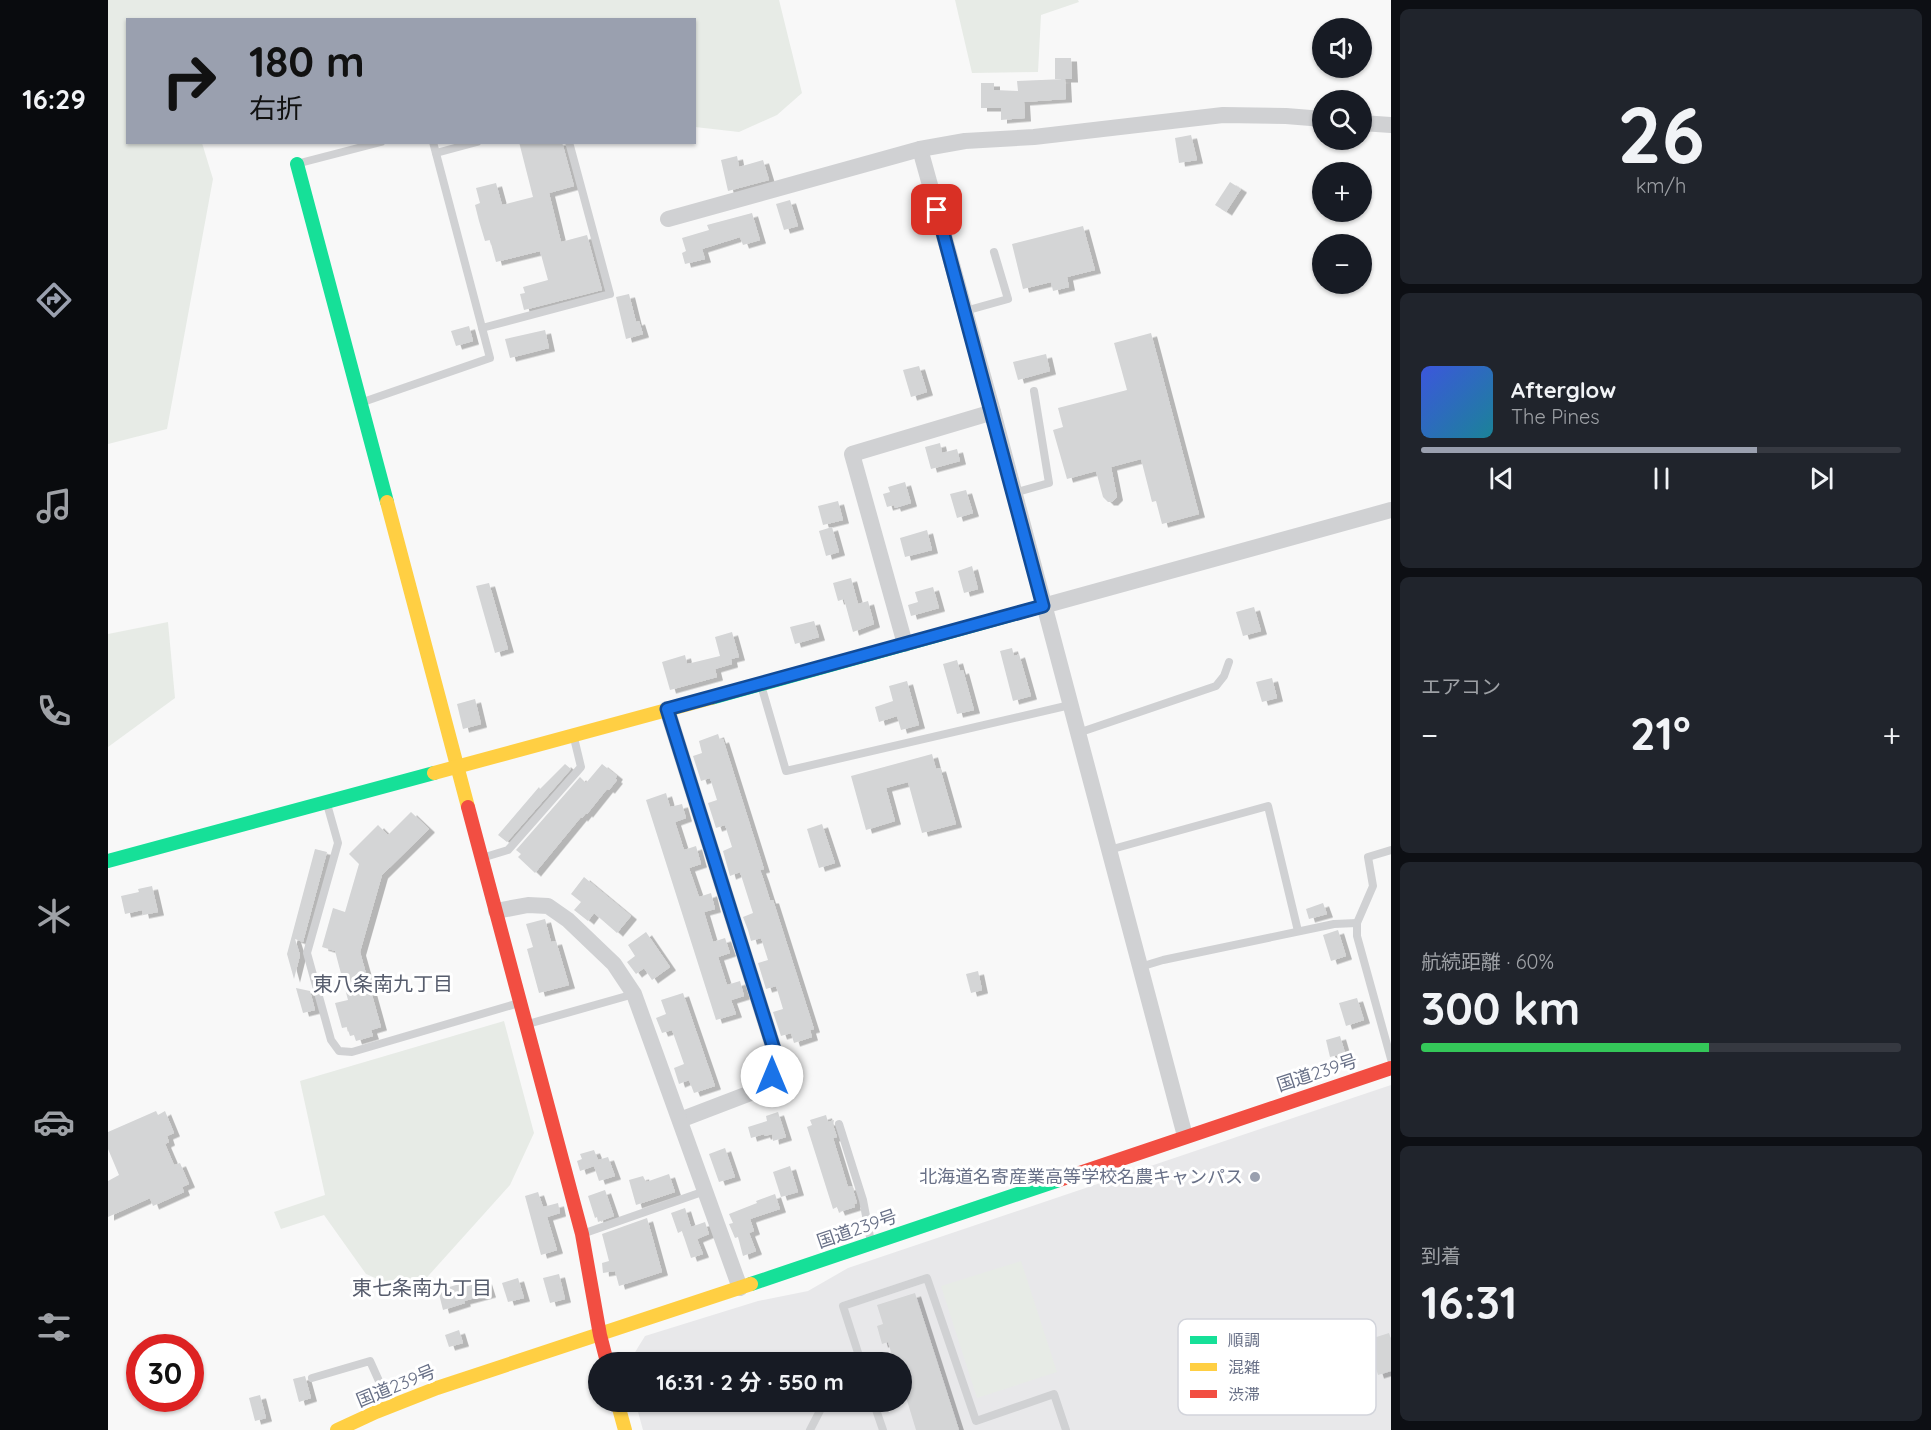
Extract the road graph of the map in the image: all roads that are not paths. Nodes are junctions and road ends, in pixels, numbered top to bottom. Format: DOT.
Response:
graph roads {
  1 [pos="1312,118"];
  2 [pos="1372,124"];
  3 [pos="1391,125"];
  4 [pos="373,144"];
  5 [pos="434,144"];
  6 [pos="470,144"];
  7 [pos="571,144"];
  8 [pos="920,148"];
  9 [pos="436,153"];
  10 [pos="297,164"];
  11 [pos="669,219"];
  12 [pos="994,252"];
  13 [pos="965,311"];
  14 [pos="482,328"];
  15 [pos="1034,391"];
  16 [pos="360,403"];
  17 [pos="993,412"];
  18 [pos="1014,493"];
  19 [pos="1391,510"];
  20 [pos="1043,606"];
  21 [pos="905,644"];
  22 [pos="1230,662"];
  23 [pos="761,684"];
  24 [pos="1070,705"];
  25 [pos="667,709"];
  26 [pos="1077,733"];
  27 [pos="573,736"];
  28 [pos="458,768"];
  29 [pos="327,803"];
  30 [pos="1108,850"];
  31 [pos="1391,850"];
  32 [pos="481,857"];
  33 [pos="108,861"];
  34 [pos="496,912"];
  35 [pos="1357,923"];
  36 [pos="1298,931"];
  37 [pos="1140,967"];
  38 [pos="634,994"];
  39 [pos="519,1003"];
  40 [pos="524,1024"];
  41 [pos="1391,1059"];
  42 [pos="1391,1068"];
  43 [pos="680,1120"];
  44 [pos="839,1124"];
  45 [pos="1185,1136"];
  46 [pos="705,1191"];
  47 [pos="582,1234"];
  48 [pos="871,1243"];
  49 [pos="740,1288"];
  50 [pos="600,1335"];
  51 [pos="604,1352"];
  52 [pos="858,1352"];
  53 [pos="312,1378"];
  54 [pos="390,1406"];
  55 [pos="620,1412"];
  56 [pos="819,1412"];
  57 [pos="876,1412"];
  58 [pos="337,1430"];
  59 [pos="625,1430"];
  60 [pos="810,1430"];
  61 [pos="882,1430"];
  62 [pos="1066,1430"];
  1 -- 8 [label="street"];
  2 -- 3 [label="street"];
  4 -- 10 [label="lane"];
  5 -- 9 [label="lane"];
  6 -- 9 [label="lane"];
  7 -- 14 [label="lane"];
  8 -- 11 [label="street"];
  8 -- 13 [label="street"];
  9 -- 14 [label="lane"];
  10 -- 16 [label="main road"];
  12 -- 13 [label="lane"];
  13 -- 17 [label="street"];
  14 -- 16 [label="lane"];
  15 -- 18 [label="lane"];
  16 -- 28 [label="main road"];
  17 -- 18 [label="street"];
  17 -- 21 [label="street"];
  18 -- 20 [label="street"];
  19 -- 20 [label="street"];
  20 -- 21 [label="main road"];
  20 -- 24 [label="street"];
  21 -- 23 [label="main road"];
  22 -- 26 [label="lane"];
  23 -- 24 [label="lane"];
  23 -- 25 [label="main road"];
  24 -- 26 [label="street"];
  25 -- 27 [label="main road"];
  25 -- 43 [label="street"];
  26 -- 30 [label="street"];
  27 -- 28 [label="main road"];
  27 -- 32 [label="lane"];
  28 -- 29 [label="main road"];
  28 -- 32 [label="main road"];
  29 -- 33 [label="main road"];
  29 -- 39 [label="lane"];
  30 -- 36 [label="lane"];
  30 -- 37 [label="street"];
  31 -- 35 [label="lane"];
  32 -- 34 [label="main road"];
  34 -- 38 [label="street"];
  34 -- 39 [label="main road"];
  35 -- 36 [label="lane"];
  35 -- 41 [label="lane"];
  36 -- 37 [label="lane"];
  37 -- 45 [label="street"];
  38 -- 40 [label="lane"];
  38 -- 43 [label="street"];
  39 -- 40 [label="main road"];
  40 -- 47 [label="main road"];
  42 -- 45 [label="main road, 国道239号"];
  43 -- 46 [label="street"];
  44 -- 48 [label="lane"];
  45 -- 48 [label="main road, 国道239号"];
  46 -- 47 [label="lane"];
  46 -- 49 [label="street"];
  47 -- 50 [label="main road"];
  48 -- 49 [label="main road, 国道239号"];
  49 -- 50 [label="main road, 国道239号"];
  50 -- 51 [label="main road"];
  50 -- 54 [label="main road, 国道239号"];
  52 -- 62 [label="lane"];
  53 -- 54 [label="lane"];
  54 -- 58 [label="main road, 国道239号"];
  55 -- 59 [label="main road"];
  56 -- 60 [label="lane"];
  57 -- 61 [label="lane"];
}
